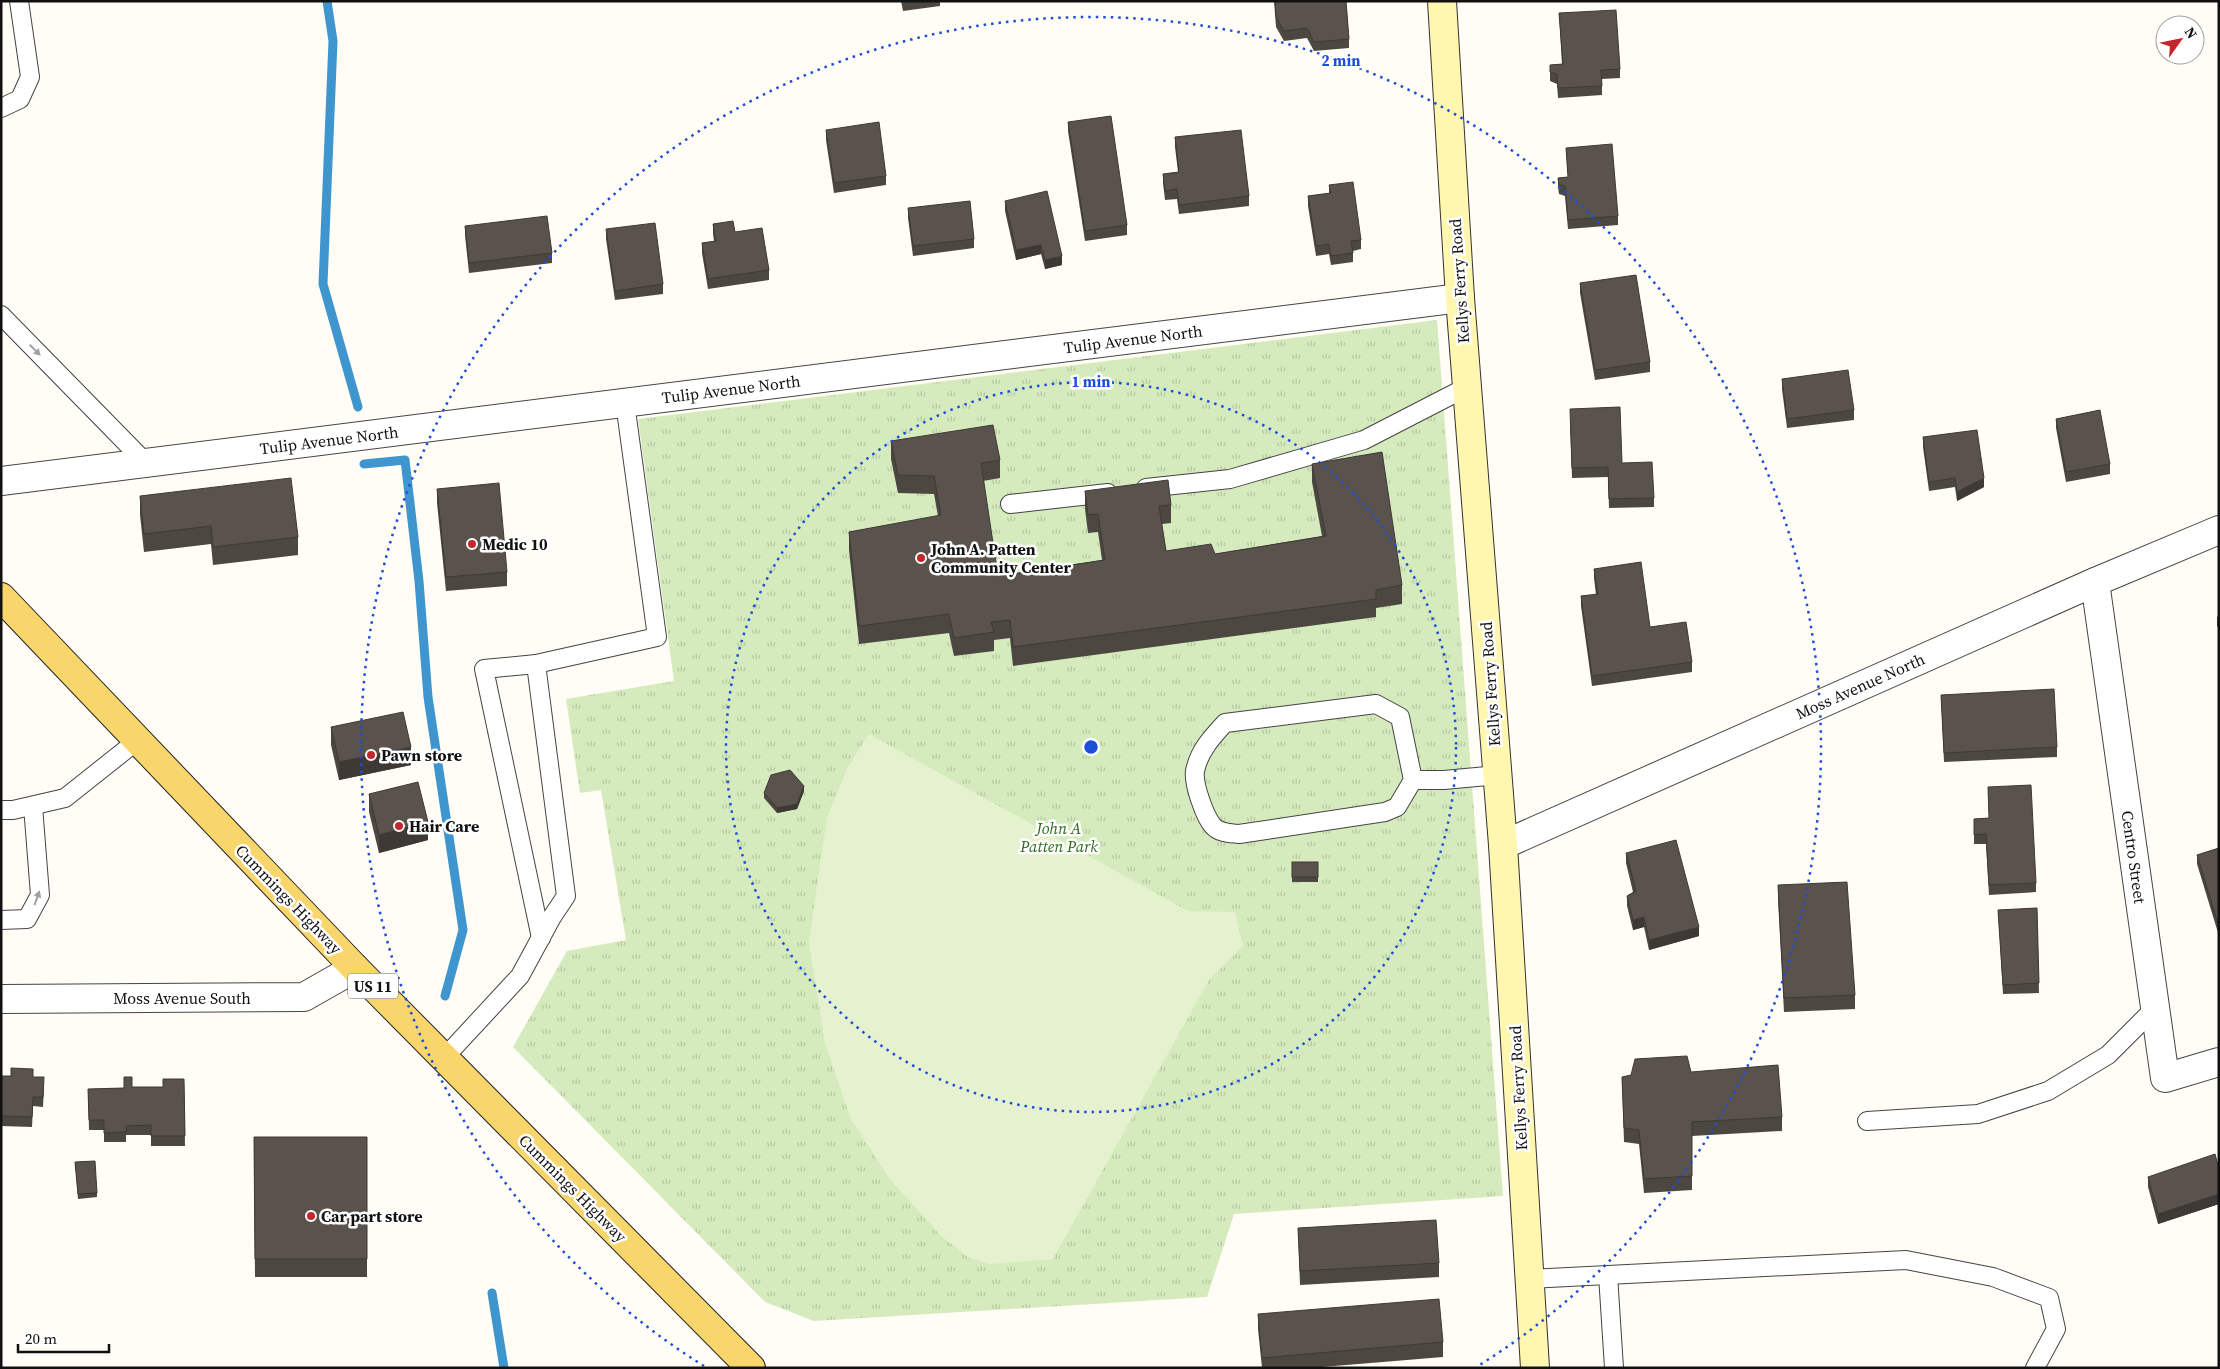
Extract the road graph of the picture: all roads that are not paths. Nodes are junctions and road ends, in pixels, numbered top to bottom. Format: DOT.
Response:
graph roads {
  1 [pos="19,1"];
  2 [pos="1442,1"];
  3 [pos="1,108"];
  4 [pos="1460,298"];
  5 [pos="1,315"];
  6 [pos="1467,387"];
  7 [pos="625,402"];
  8 [pos="146,463"];
  9 [pos="1,481"];
  10 [pos="1010,504"];
  11 [pos="2219,530"];
  12 [pos="2095,582"];
  13 [pos="1,597"];
  14 [pos="536,664"];
  15 [pos="138,740"];
  16 [pos="1498,775"];
  17 [pos="1413,780"];
  18 [pos="33,806"];
  19 [pos="1,810"];
  20 [pos="1503,845"];
  21 [pos="1,920"];
  22 [pos="541,938"];
  23 [pos="355,968"];
  24 [pos="1,999"];
  25 [pos="2155,1008"];
  26 [pos="444,1058"];
  27 [pos="2219,1062"];
  28 [pos="1867,1121"];
  29 [pos="1608,1275"];
  30 [pos="1529,1279"];
  31 [pos="751,1368"];
  32 [pos="1535,1368"];
  33 [pos="1614,1368"];
  34 [pos="2035,1368"];
  1 -- 3 [label="lane"];
  2 -- 4 [label="street, Kellys Ferry Road"];
  4 -- 6 [label="street, Kellys Ferry Road"];
  4 -- 7 [label="street, Tulip Avenue North"];
  5 -- 8 [label="lane, one-way"];
  6 -- 10 [label="lane"];
  6 -- 16 [label="street, Kellys Ferry Road"];
  7 -- 8 [label="street, Tulip Avenue North"];
  7 -- 14 [label="lane"];
  8 -- 9 [label="street, Tulip Avenue North"];
  11 -- 12 [label="street, Moss Avenue North"];
  12 -- 20 [label="street, Moss Avenue North"];
  12 -- 25 [label="street, Centro Street"];
  13 -- 15 [label="main road, Cummings Highway / US 11"];
  14 -- 22 [label="lane"];
  14 -- 22 [label="lane"];
  15 -- 18 [label="lane"];
  15 -- 23 [label="main road, Cummings Highway / US 11"];
  16 -- 17 [label="lane"];
  16 -- 20 [label="street, Kellys Ferry Road"];
  17 -- 17 [label="lane"];
  18 -- 19 [label="lane"];
  21 -- 18 [label="lane, one-way"];
  20 -- 30 [label="street, Kellys Ferry Road"];
  22 -- 26 [label="lane"];
  23 -- 24 [label="street, Moss Avenue South"];
  23 -- 26 [label="main road, Cummings Highway / US 11"];
  25 -- 27 [label="street, Centro Street"];
  25 -- 28 [label="lane"];
  26 -- 31 [label="main road, Cummings Highway / US 11"];
  29 -- 30 [label="lane"];
  29 -- 33 [label="lane"];
  29 -- 34 [label="lane"];
  30 -- 32 [label="street, Kellys Ferry Road"];
}
